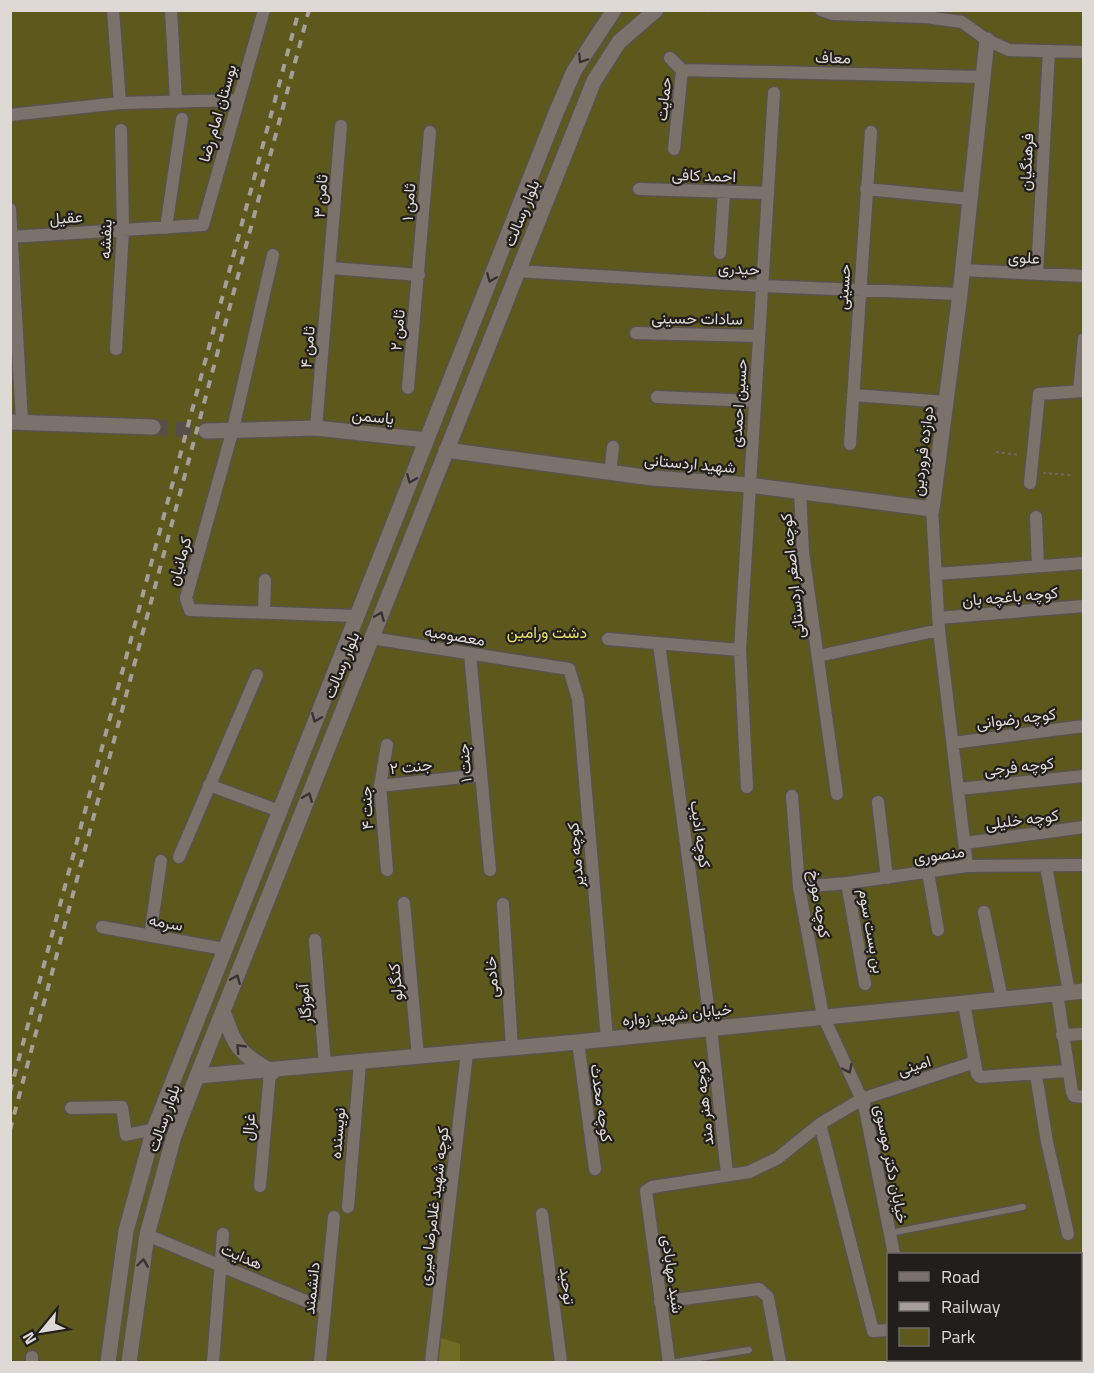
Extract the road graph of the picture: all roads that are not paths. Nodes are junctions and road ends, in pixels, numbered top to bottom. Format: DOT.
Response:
graph roads {
  1 [pos="113,10"];
  2 [pos="171,10"];
  3 [pos="264,10"];
  4 [pos="614,10"];
  5 [pos="656,10"];
  6 [pos="820,10"];
  7 [pos="987,40"];
  8 [pos="1049,51"];
  9 [pos="1083,52"];
  10 [pos="670,58"];
  11 [pos="682,70"];
  12 [pos="983,77"];
  13 [pos="774,93"];
  14 [pos="238,100"];
  15 [pos="176,102"];
  16 [pos="120,103"];
  17 [pos="10,115"];
  18 [pos="182,119"];
  19 [pos="341,126"];
  20 [pos="121,130"];
  21 [pos="430,132"];
  22 [pos="871,132"];
  23 [pos="674,149"];
  24 [pos="639,189"];
  25 [pos="866,189"];
  26 [pos="724,192"];
  27 [pos="768,193"];
  28 [pos="970,199"];
  29 [pos="10,209"];
  30 [pos="203,225"];
  31 [pos="166,228"];
  32 [pos="123,230"];
  33 [pos="11,237"];
  34 [pos="720,253"];
  35 [pos="273,255"];
  36 [pos="331,268"];
  37 [pos="962,270"];
  38 [pos="517,271"];
  39 [pos="1037,274"];
  40 [pos="419,275"];
  41 [pos="1083,276"];
  42 [pos="762,286"];
  43 [pos="859,290"];
  44 [pos="960,294"];
  45 [pos="636,333"];
  46 [pos="759,336"];
  47 [pos="1083,339"];
  48 [pos="117,349"];
  49 [pos="408,388"];
  50 [pos="1081,391"];
  51 [pos="853,394"];
  52 [pos="657,397"];
  53 [pos="754,401"];
  54 [pos="946,402"];
  55 [pos="16,422"];
  56 [pos="153,427"];
  57 [pos="316,428"];
  58 [pos="233,429"];
  59 [pos="206,431"];
  60 [pos="426,440"];
  61 [pos="850,444"];
  62 [pos="613,447"];
  63 [pos="446,450"];
  64 [pos="610,472"];
  65 [pos="1030,478"];
  66 [pos="749,485"];
  67 [pos="800,492"];
  68 [pos="932,509"];
  69 [pos="1036,517"];
  70 [pos="1083,563"];
  71 [pos="1038,566"];
  72 [pos="936,574"];
  73 [pos="265,580"];
  74 [pos="1083,606"];
  75 [pos="264,612"];
  76 [pos="357,616"];
  77 [pos="939,624"];
  78 [pos="371,638"];
  79 [pos="608,639"];
  80 [pos="659,644"];
  81 [pos="740,651"];
  82 [pos="470,654"];
  83 [pos="818,656"];
  84 [pos="569,669"];
  85 [pos="257,675"];
  86 [pos="1083,726"];
  87 [pos="953,743"];
  88 [pos="387,745"];
  89 [pos="481,775"];
  90 [pos="1083,776"];
  91 [pos="209,785"];
  92 [pos="380,786"];
  93 [pos="747,787"];
  94 [pos="959,789"];
  95 [pos="837,794"];
  96 [pos="792,796"];
  97 [pos="878,802"];
  98 [pos="279,811"];
  99 [pos="1083,827"];
  100 [pos="965,843"];
  101 [pos="179,857"];
  102 [pos="161,861"];
  103 [pos="1083,865"];
  104 [pos="967,866"];
  105 [pos="1046,866"];
  106 [pos="387,870"];
  107 [pos="490,870"];
  108 [pos="928,872"];
  109 [pos="887,878"];
  110 [pos="847,884"];
  111 [pos="799,887"];
  112 [pos="243,901"];
  113 [pos="404,903"];
  114 [pos="503,904"];
  115 [pos="263,909"];
  116 [pos="984,912"];
  117 [pos="102,927"];
  118 [pos="938,930"];
  119 [pos="150,936"];
  120 [pos="315,940"];
  121 [pos="224,949"];
  122 [pos="866,984"];
  123 [pos="1070,992"];
  124 [pos="1002,999"];
  125 [pos="965,1010"];
  126 [pos="223,1011"];
  127 [pos="823,1016"];
  128 [pos="711,1028"];
  129 [pos="1083,1034"];
  130 [pos="1062,1035"];
  131 [pos="607,1039"];
  132 [pos="578,1042"];
  133 [pos="513,1048"];
  134 [pos="467,1053"];
  135 [pos="418,1057"];
  136 [pos="975,1062"];
  137 [pos="360,1063"];
  138 [pos="325,1066"];
  139 [pos="1067,1071"];
  140 [pos="272,1072"];
  141 [pos="1036,1075"];
  142 [pos="197,1077"];
  143 [pos="1079,1096"];
  144 [pos="862,1099"];
  145 [pos="71,1108"];
  146 [pos="820,1124"];
  147 [pos="154,1129"];
  148 [pos="595,1169"];
  149 [pos="728,1174"];
  150 [pos="260,1186"];
  151 [pos="646,1191"];
  152 [pos="348,1207"];
  153 [pos="1023,1207"];
  154 [pos="542,1214"];
  155 [pos="334,1217"];
  156 [pos="889,1233"];
  157 [pos="223,1234"];
  158 [pos="1068,1234"];
  159 [pos="147,1235"];
  160 [pos="894,1253"];
  161 [pos="220,1264"];
  162 [pos="116,1295"];
  163 [pos="137,1299"];
  164 [pos="660,1302"];
  165 [pos="325,1309"];
  166 [pos="887,1330"];
  167 [pos="749,1350"];
  168 [pos="108,1362"];
  169 [pos="129,1362"];
  170 [pos="213,1362"];
  171 [pos="320,1362"];
  172 [pos="431,1362"];
  173 [pos="561,1362"];
  174 [pos="669,1362"];
  175 [pos="676,1362"];
  176 [pos="780,1362"];
  1 -- 16 [label="street"];
  2 -- 15 [label="street"];
  3 -- 14 [label="street, بوستان امام رضا"];
  4 -- 60 [label="main road, بلوار رسالت, one-way"];
  5 -- 38 [label="main road, بلوار رسالت"];
  6 -- 7 [label="street"];
  7 -- 8 [label="street"];
  7 -- 12 [label="main road, دوازده فروردین"];
  8 -- 9 [label="street"];
  8 -- 39 [label="street, فرهنگیان"];
  10 -- 11 [label="street, حمایت"];
  11 -- 12 [label="street, معاف"];
  11 -- 23 [label="street, حمایت"];
  12 -- 28 [label="main road, دوازده فروردین"];
  13 -- 27 [label="street, حسین احمدی"];
  14 -- 15 [label="street"];
  14 -- 30 [label="street, بوستان امام رضا"];
  15 -- 16 [label="street"];
  16 -- 17 [label="street"];
  18 -- 31 [label="street"];
  19 -- 36 [label="street, ثامن ۳"];
  20 -- 32 [label="street, بنفشه"];
  21 -- 40 [label="street, ثامن ۱"];
  22 -- 25 [label="street, حسینی"];
  24 -- 26 [label="street, احمد کافی"];
  25 -- 28 [label="street"];
  25 -- 43 [label="street, حسینی"];
  26 -- 27 [label="street, احمد کافی"];
  26 -- 34 [label="street"];
  27 -- 42 [label="street, حسین احمدی"];
  28 -- 37 [label="main road, دوازده فروردین"];
  29 -- 33 [label="street"];
  30 -- 31 [label="street, عقیل"];
  31 -- 32 [label="street, عقیل"];
  32 -- 33 [label="street, عقیل"];
  32 -- 48 [label="street, بنفشه"];
  33 -- 55 [label="street"];
  35 -- 58 [label="street"];
  36 -- 40 [label="street"];
  36 -- 57 [label="street, ثامن ۴"];
  37 -- 39 [label="street, علوی"];
  37 -- 44 [label="main road, دوازده فروردین"];
  38 -- 42 [label="street, حیدری"];
  38 -- 63 [label="main road, بلوار رسالت"];
  39 -- 41 [label="street, علوی"];
  40 -- 49 [label="street, ثامن ۲"];
  42 -- 43 [label="street, حیدری"];
  42 -- 46 [label="street, حسین احمدی"];
  43 -- 44 [label="street, حیدری"];
  43 -- 51 [label="street, حسینی"];
  44 -- 54 [label="main road, دوازده فروردین"];
  45 -- 46 [label="street, سادات حسینی"];
  46 -- 53 [label="street, حسین احمدی"];
  47 -- 50 [label="street"];
  50 -- 65 [label="street"];
  51 -- 54 [label="street"];
  51 -- 61 [label="street, حسینی"];
  52 -- 53 [label="street"];
  53 -- 66 [label="street, حسین احمدی"];
  54 -- 68 [label="main road, دوازده فروردین"];
  55 -- 56 [label="main road"];
  57 -- 58 [label="main road, یاسمن"];
  57 -- 60 [label="main road, یاسمن"];
  58 -- 59 [label="main road, یاسمن"];
  58 -- 75 [label="street, کرمانیان"];
  60 -- 76 [label="main road, بلوار رسالت, one-way"];
  62 -- 64 [label="street"];
  63 -- 64 [label="main road, شهید اردستانی"];
  78 -- 63 [label="main road, بلوار رسالت, one-way"];
  64 -- 66 [label="main road, شهید اردستانی"];
  66 -- 67 [label="main road, شهید اردستانی"];
  66 -- 81 [label="street, حسین احمدی"];
  67 -- 68 [label="main road, شهید اردستانی"];
  67 -- 83 [label="street, کوچه اصغر اردستانی"];
  68 -- 72 [label="street, دوازده فروردین"];
  69 -- 71 [label="street"];
  70 -- 71 [label="street"];
  71 -- 72 [label="street"];
  72 -- 77 [label="street, دوازده فروردین"];
  73 -- 75 [label="street"];
  74 -- 77 [label="street, کوچه باغچه بان"];
  75 -- 76 [label="street, کرمانیان"];
  76 -- 98 [label="main road, بلوار رسالت, one-way"];
  77 -- 83 [label="street, کوچه اصغر اردستانی"];
  77 -- 87 [label="street, دوازده فروردین"];
  78 -- 82 [label="street, معصومیه"];
  115 -- 78 [label="main road, بلوار رسالت, one-way"];
  79 -- 80 [label="street"];
  80 -- 81 [label="street"];
  80 -- 128 [label="street, کوچه ادیب"];
  81 -- 93 [label="street, حسین احمدی"];
  82 -- 84 [label="street, معصومیه"];
  82 -- 89 [label="street, جنت ۱"];
  83 -- 95 [label="street, کوچه اصغر اردستانی"];
  84 -- 131 [label="street, کوچه مدیر"];
  85 -- 91 [label="street"];
  86 -- 87 [label="street, کوچه رضوانی"];
  87 -- 94 [label="street, دوازده فروردین"];
  88 -- 92 [label="street, جنت ۴"];
  89 -- 92 [label="street, جنت ۲"];
  89 -- 107 [label="street, جنت ۱"];
  90 -- 94 [label="street, کوچه فرجی"];
  91 -- 98 [label="street"];
  91 -- 101 [label="street"];
  92 -- 106 [label="street, جنت ۴"];
  94 -- 100 [label="street, دوازده فروردین"];
  96 -- 111 [label="street, کوچه مورخ"];
  97 -- 109 [label="street"];
  98 -- 112 [label="main road, بلوار رسالت"];
  99 -- 100 [label="street, کوچه خلیلی"];
  100 -- 104 [label="street, دوازده فروردین"];
  102 -- 119 [label="street"];
  103 -- 105 [label="street, منصوری"];
  104 -- 105 [label="street, منصوری"];
  104 -- 108 [label="street, منصوری"];
  105 -- 123 [label="street"];
  108 -- 109 [label="street, منصوری"];
  108 -- 118 [label="street"];
  109 -- 110 [label="street, منصوری"];
  110 -- 111 [label="street, منصوری"];
  110 -- 122 [label="street, بن بست سوم"];
  111 -- 127 [label="street, کوچه مورخ"];
  112 -- 115 [label="main road"];
  112 -- 121 [label="main road, بلوار رسالت"];
  113 -- 135 [label="street, کنگرلو"];
  114 -- 133 [label="street, خادمی"];
  126 -- 115 [label="main road, بلوار رسالت, one-way"];
  116 -- 124 [label="street"];
  117 -- 119 [label="street, سرمه"];
  119 -- 121 [label="street, سرمه"];
  120 -- 138 [label="street, آموزگار"];
  121 -- 147 [label="main road, بلوار رسالت"];
  123 -- 124 [label="main road, خیابان شهید زواره"];
  123 -- 130 [label="street"];
  124 -- 127 [label="main road, خیابان شهید زواره"];
  125 -- 136 [label="street"];
  140 -- 126 [label="main road, one-way"];
  126 -- 142 [label="main road, بلوار رسالت"];
  127 -- 128 [label="main road, خیابان شهید زواره"];
  127 -- 144 [label="street, خیابان دکتر موسوی, one-way"];
  128 -- 131 [label="main road, خیابان شهید زواره"];
  128 -- 149 [label="street, کوچه هنر مند"];
  129 -- 130 [label="street"];
  130 -- 139 [label="street"];
  131 -- 132 [label="main road, خیابان شهید زواره"];
  132 -- 133 [label="main road, خیابان شهید زواره"];
  132 -- 148 [label="street, کوچه محدث"];
  133 -- 134 [label="main road, خیابان شهید زواره"];
  134 -- 135 [label="main road, خیابان شهید زواره"];
  134 -- 172 [label="street, کوچه شهید غلامرضا میری"];
  135 -- 137 [label="main road, خیابان شهید زواره"];
  136 -- 141 [label="street"];
  136 -- 144 [label="street, امینی"];
  137 -- 138 [label="main road, خیابان شهید زواره"];
  137 -- 152 [label="street, نویسنده"];
  138 -- 140 [label="main road, خیابان شهید زواره"];
  139 -- 141 [label="street"];
  139 -- 143 [label="street"];
  140 -- 142 [label="main road, خیابان شهید زواره"];
  140 -- 150 [label="street, غزال"];
  141 -- 158 [label="street"];
  142 -- 159 [label="main road, بلوار رسالت"];
  144 -- 146 [label="street, امینی"];
  144 -- 156 [label="street, خیابان دکتر موسوی"];
  145 -- 147 [label="street"];
  146 -- 149 [label="street, امینی"];
  146 -- 166 [label="street"];
  147 -- 162 [label="main road, بلوار رسالت"];
  149 -- 151 [label="street, امینی"];
  151 -- 164 [label="street, شید مهابادی"];
  153 -- 156 [label="lane"];
  154 -- 173 [label="street, توحید"];
  155 -- 165 [label="street, دانشمند"];
  156 -- 160 [label="street, خیابان دکتر موسوی"];
  157 -- 161 [label="street"];
  159 -- 161 [label="street, هدایت"];
  163 -- 159 [label="main road, بلوار رسالت, one-way"];
  161 -- 165 [label="street, هدایت"];
  161 -- 170 [label="street"];
  162 -- 163 [label="main road"];
  162 -- 168 [label="main road, بلوار رسالت"];
  163 -- 169 [label="main road, بلوار رسالت"];
  164 -- 174 [label="street, شید مهابادی"];
  164 -- 176 [label="street"];
  165 -- 171 [label="street, دانشمند"];
  167 -- 175 [label="lane"];
}
